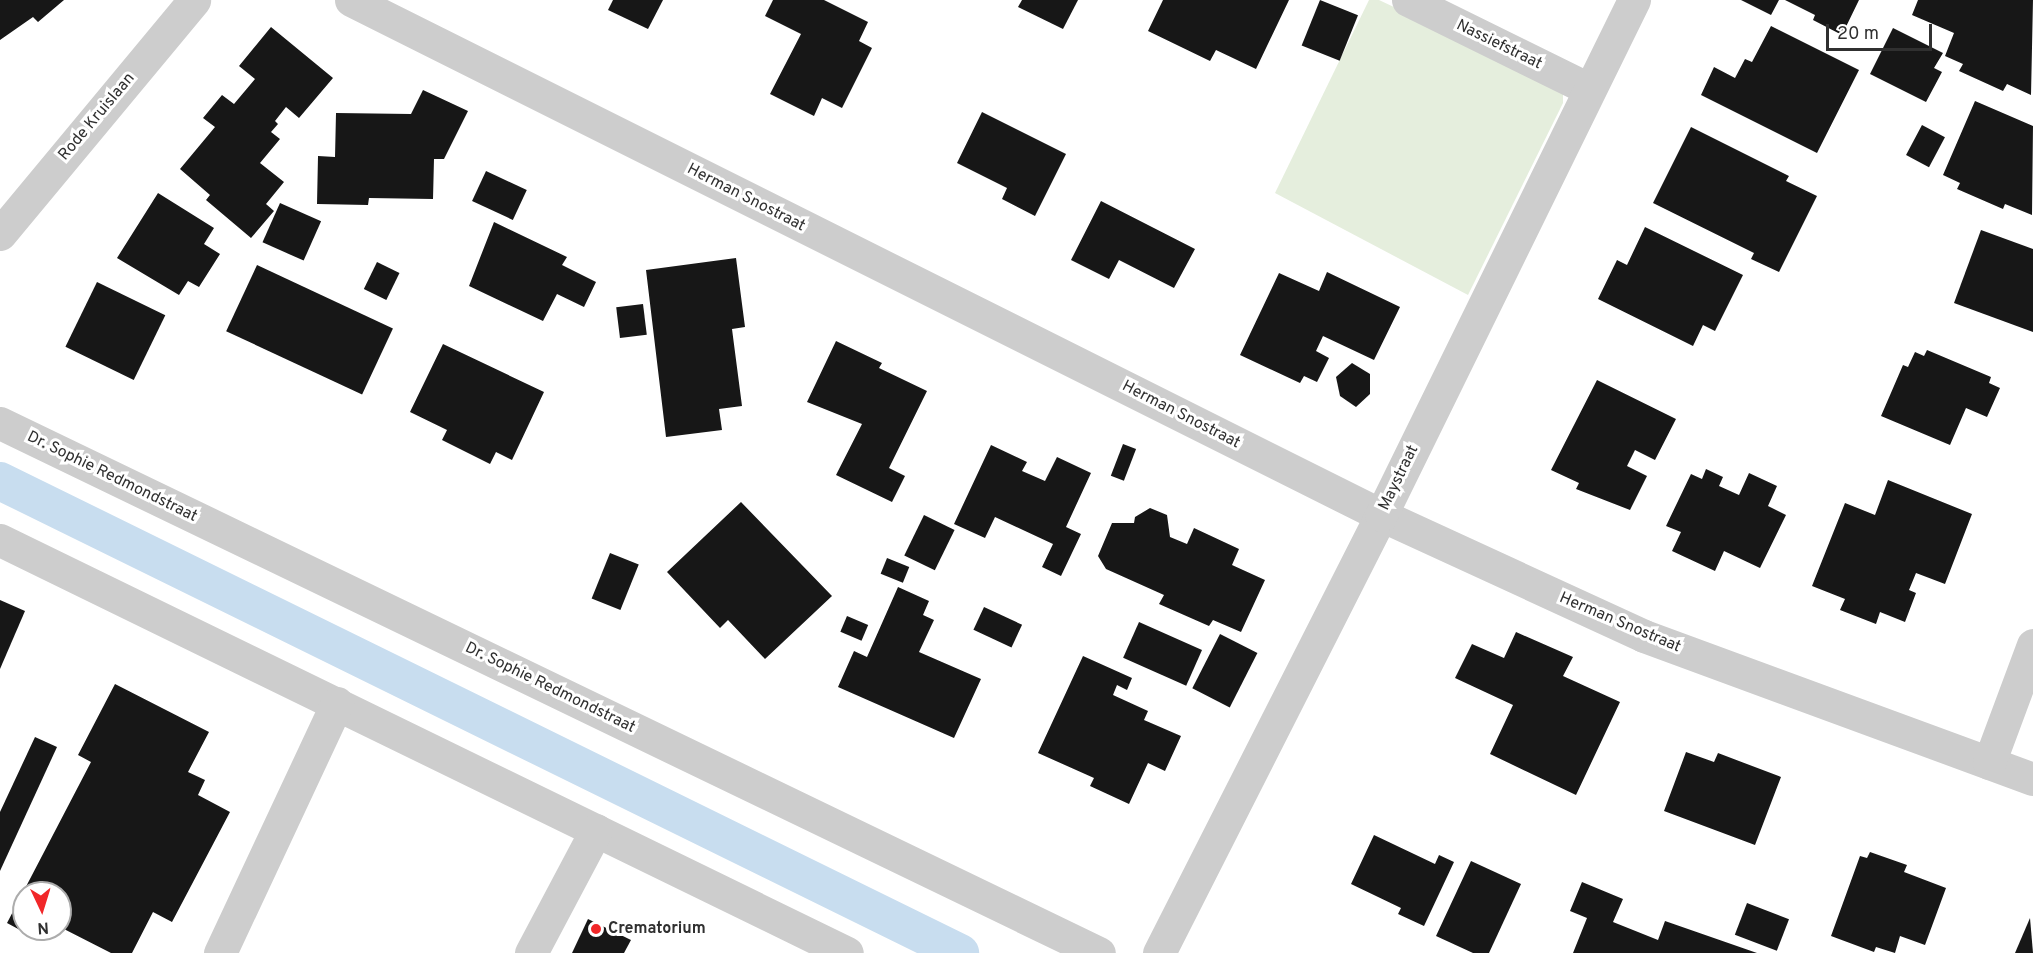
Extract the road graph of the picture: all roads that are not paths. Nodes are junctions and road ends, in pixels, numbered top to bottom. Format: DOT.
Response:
graph roads {
  1 [pos="194,0"];
  2 [pos="351,0"];
  3 [pos="1408,0"];
  4 [pos="1634,0"];
  5 [pos="1590,89"];
  6 [pos="0,234"];
  7 [pos="0,423"];
  8 [pos="1381,515"];
  9 [pos="0,540"];
  10 [pos="2033,645"];
  11 [pos="338,703"];
  12 [pos="1989,763"];
  13 [pos="2033,779"];
  14 [pos="596,830"];
  15 [pos="220,953"];
  16 [pos="531,953"];
  17 [pos="847,953"];
  18 [pos="1099,953"];
  19 [pos="1159,953"];
  1 -- 6 [label="street, Rode Kruislaan"];
  2 -- 8 [label="street, Herman Snostraat"];
  3 -- 5 [label="street, Nassiefstraat"];
  4 -- 5 [label="street, Maystraat"];
  5 -- 8 [label="street, Maystraat"];
  7 -- 18 [label="street, Dr. Sophie Redmondstraat"];
  8 -- 12 [label="street, Herman Snostraat"];
  8 -- 19 [label="street, Maystraat"];
  9 -- 11 [label="street"];
  10 -- 12 [label="street"];
  11 -- 14 [label="street"];
  11 -- 15 [label="street"];
  12 -- 13 [label="street, Herman Snostraat"];
  14 -- 16 [label="street"];
  14 -- 17 [label="street"];
}
